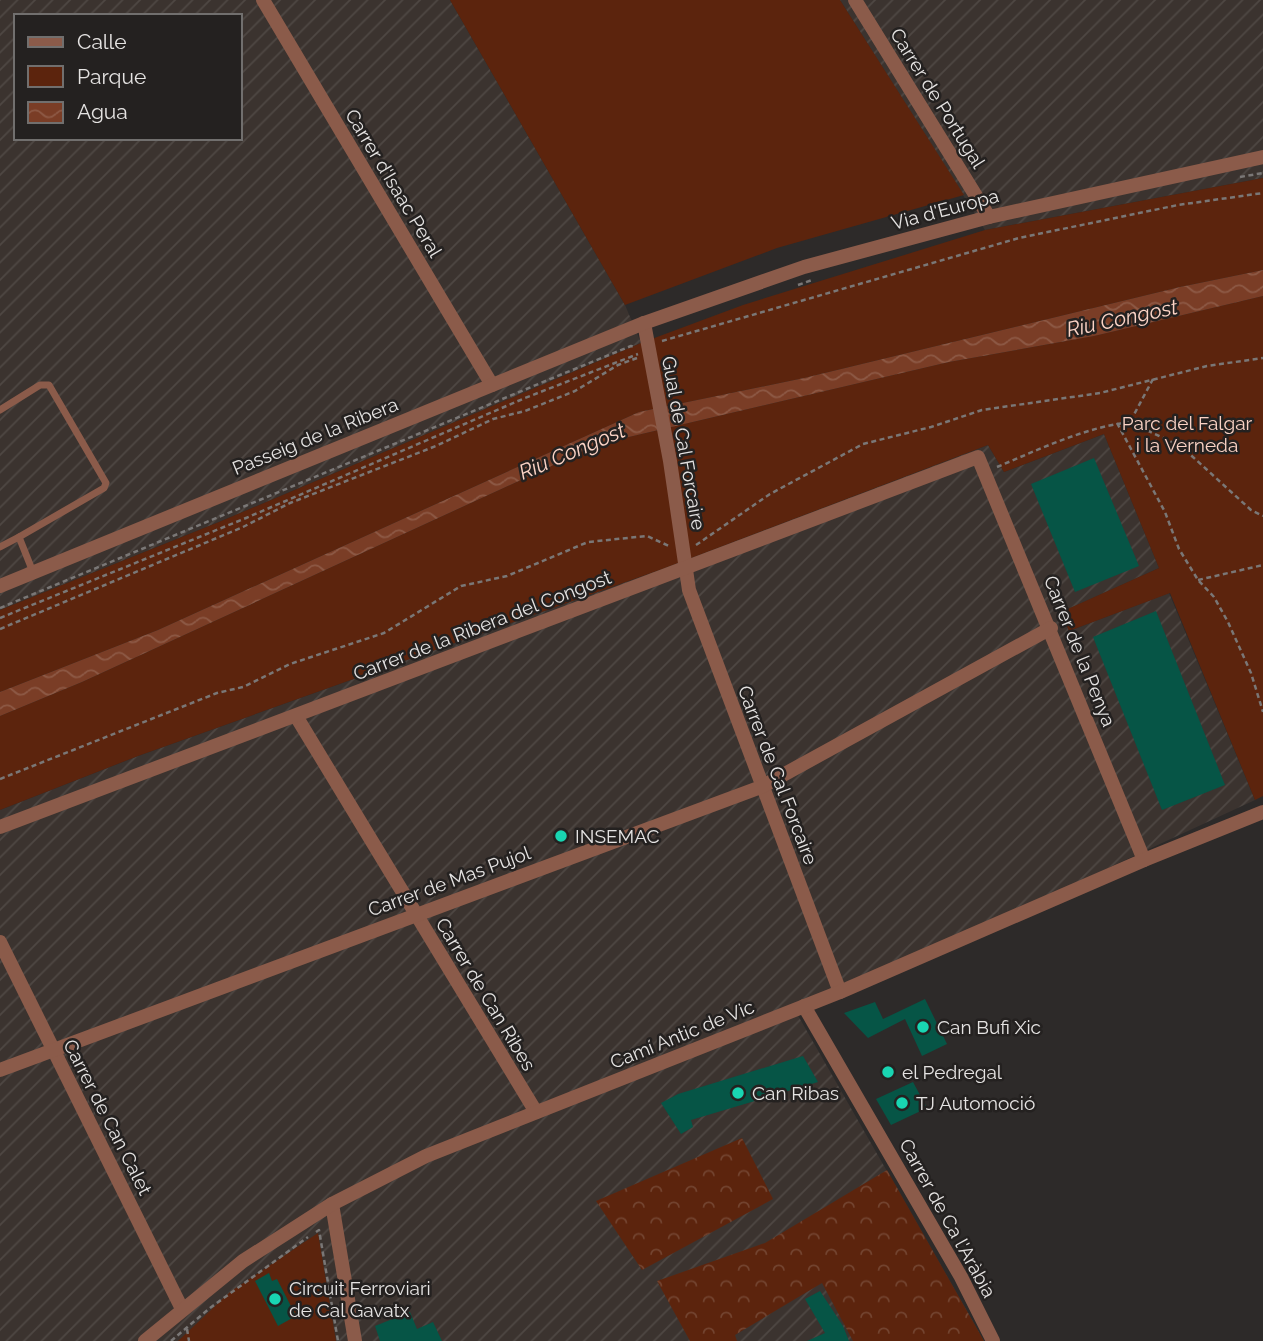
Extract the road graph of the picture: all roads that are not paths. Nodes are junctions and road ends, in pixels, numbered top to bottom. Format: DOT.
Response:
graph roads {
  1 [pos="263,0"];
  2 [pos="855,0"];
  3 [pos="1263,157"];
  4 [pos="989,217"];
  5 [pos="644,323"];
  6 [pos="492,385"];
  7 [pos="0,410"];
  8 [pos="978,457"];
  9 [pos="19,537"];
  10 [pos="0,547"];
  11 [pos="684,563"];
  12 [pos="33,572"];
  13 [pos="0,586"];
  14 [pos="1051,628"];
  15 [pos="296,716"];
  16 [pos="761,786"];
  17 [pos="1263,812"];
  18 [pos="0,827"];
  19 [pos="1144,860"];
  20 [pos="416,914"];
  21 [pos="0,942"];
  22 [pos="840,992"];
  23 [pos="804,1006"];
  24 [pos="53,1050"];
  25 [pos="0,1070"];
  26 [pos="536,1112"];
  27 [pos="332,1204"];
  28 [pos="182,1309"];
  29 [pos="145,1341"];
  30 [pos="355,1341"];
  31 [pos="993,1341"];
  1 -- 6 [label="street, Carrer d'Isaac Peral"];
  2 -- 4 [label="street, Carrer de Portugal"];
  3 -- 4 [label="street, Via d'Europa"];
  4 -- 5 [label="street, Via d'Europa"];
  5 -- 6 [label="street, Passeig de la Ribera"];
  5 -- 11 [label="street, Gual de Cal Forcaire"];
  6 -- 12 [label="street, Passeig de la Ribera"];
  7 -- 9 [label="lane"];
  8 -- 11 [label="street, Carrer de la Ribera del Congost"];
  8 -- 14 [label="street, Carrer de la Penya"];
  9 -- 10 [label="lane"];
  9 -- 12 [label="lane"];
  11 -- 15 [label="street, Carrer de la Ribera del Congost"];
  11 -- 16 [label="street, Carrer de Cal Forcaire"];
  12 -- 13 [label="street, Passeig de la Ribera"];
  14 -- 16 [label="street, Carrer de Mas Pujol"];
  14 -- 19 [label="street, Carrer de la Penya"];
  15 -- 18 [label="street, Carrer de la Ribera del Congost"];
  15 -- 20 [label="street, Carrer de Can Ribes"];
  16 -- 20 [label="street, Carrer de Mas Pujol"];
  16 -- 22 [label="street, Carrer de Cal Forcaire"];
  17 -- 19 [label="street, Camí Antic de Vic"];
  19 -- 22 [label="street, Camí Antic de Vic"];
  20 -- 24 [label="street, Carrer de Mas Pujol"];
  20 -- 26 [label="street, Carrer de Can Ribes"];
  21 -- 24 [label="street, Carrer de Can Calet"];
  22 -- 23 [label="street, Camí Antic de Vic"];
  23 -- 26 [label="street, Camí Antic de Vic"];
  23 -- 31 [label="street, Carrer de Ca l'Aràbia"];
  24 -- 25 [label="street, Carrer de Mas Pujol"];
  24 -- 28 [label="street, Carrer de Can Calet"];
  26 -- 27 [label="street, Camí Antic de Vic"];
  27 -- 28 [label="street, Camí Antic de Vic"];
  27 -- 30 [label="street"];
  28 -- 29 [label="street, Camí Antic de Vic"];
}
